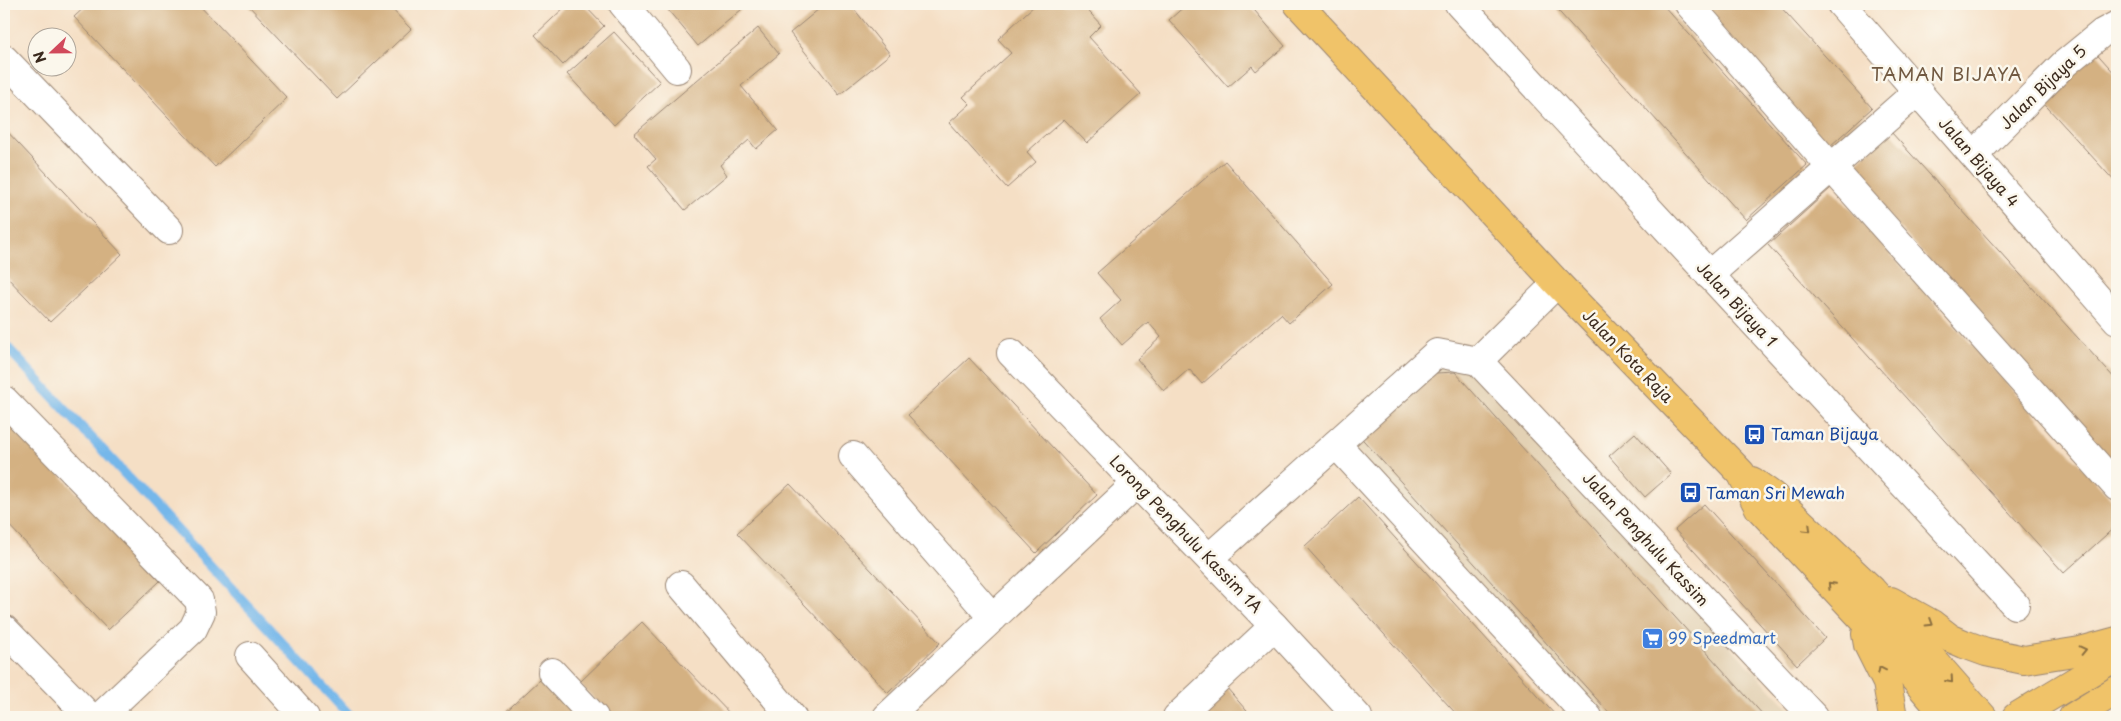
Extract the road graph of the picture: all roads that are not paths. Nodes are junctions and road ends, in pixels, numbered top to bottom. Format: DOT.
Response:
graph roads {
  1 [pos="623,4"];
  2 [pos="1298,4"];
  3 [pos="1459,4"];
  4 [pos="1689,4"];
  5 [pos="1842,4"];
  6 [pos="2117,25"];
  7 [pos="4,59"];
  8 [pos="677,69"];
  9 [pos="1918,91"];
  10 [pos="1974,155"];
  11 [pos="1831,167"];
  12 [pos="168,230"];
  13 [pos="1709,275"];
  14 [pos="1557,283"];
  15 [pos="2117,320"];
  16 [pos="1011,352"];
  17 [pos="1478,361"];
  18 [pos="4,400"];
  19 [pos="1336,444"];
  20 [pos="853,456"];
  21 [pos="1741,472"];
  22 [pos="1137,483"];
  23 [pos="2117,487"];
  24 [pos="1209,558"];
  25 [pos="681,585"];
  26 [pos="1872,590"];
  27 [pos="2014,605"];
  28 [pos="993,618"];
  29 [pos="1865,621"];
  30 [pos="1274,626"];
  31 [pos="4,629"];
  32 [pos="2117,641"];
  33 [pos="250,656"];
  34 [pos="2117,656"];
  35 [pos="552,672"];
  36 [pos="2117,690"];
  37 [pos="2117,707"];
  38 [pos="90,717"];
  39 [pos="100,717"];
  40 [pos="305,717"];
  41 [pos="594,717"];
  42 [pos="792,717"];
  43 [pos="887,717"];
  44 [pos="1177,717"];
  45 [pos="1358,717"];
  46 [pos="1588,717"];
  47 [pos="1814,717"];
  48 [pos="1893,717"];
  49 [pos="1947,717"];
  50 [pos="1983,717"];
  51 [pos="2016,717"];
  52 [pos="2073,717"];
  53 [pos="2101,717"];
  1 -- 8 [label="street"];
  2 -- 14 [label="main road, Jalan Kota Raja"];
  3 -- 13 [label="street, Jalan Bijaya 1"];
  4 -- 11 [label="street"];
  5 -- 9 [label="street, Jalan Bijaya 4"];
  6 -- 10 [label="street, Jalan Bijaya 5"];
  7 -- 12 [label="street"];
  9 -- 10 [label="street, Jalan Bijaya 4"];
  9 -- 11 [label="street"];
  10 -- 15 [label="street, Jalan Bijaya 4"];
  11 -- 13 [label="street"];
  11 -- 23 [label="street"];
  13 -- 27 [label="street, Jalan Bijaya 1"];
  14 -- 17 [label="street"];
  14 -- 21 [label="main road, Jalan Kota Raja"];
  16 -- 22 [label="street, Lorong Penghulu Kassim 1A"];
  17 -- 19 [label="street"];
  17 -- 47 [label="street, Jalan Penghulu Kassim"];
  18 -- 39 [label="street"];
  19 -- 24 [label="street"];
  19 -- 46 [label="street"];
  20 -- 28 [label="street"];
  21 -- 26 [label="main road, one-way"];
  29 -- 21 [label="main road, Jalan Kota Raja, one-way"];
  22 -- 24 [label="street, Lorong Penghulu Kassim 1A"];
  22 -- 28 [label="street"];
  24 -- 30 [label="street, Lorong Penghulu Kassim 1A"];
  25 -- 42 [label="street"];
  26 -- 32 [label="main road, one-way"];
  26 -- 50 [label="main road, one-way"];
  28 -- 43 [label="street"];
  48 -- 29 [label="main road, one-way"];
  29 -- 49 [label="main road, Jalan Kota Raja"];
  30 -- 44 [label="street"];
  30 -- 45 [label="street, Lorong Penghulu Kassim 1A"];
  31 -- 38 [label="street"];
  33 -- 40 [label="street"];
  34 -- 51 [label="main road"];
  35 -- 41 [label="street"];
  36 -- 52 [label="main road"];
  37 -- 53 [label="main road"];
}
